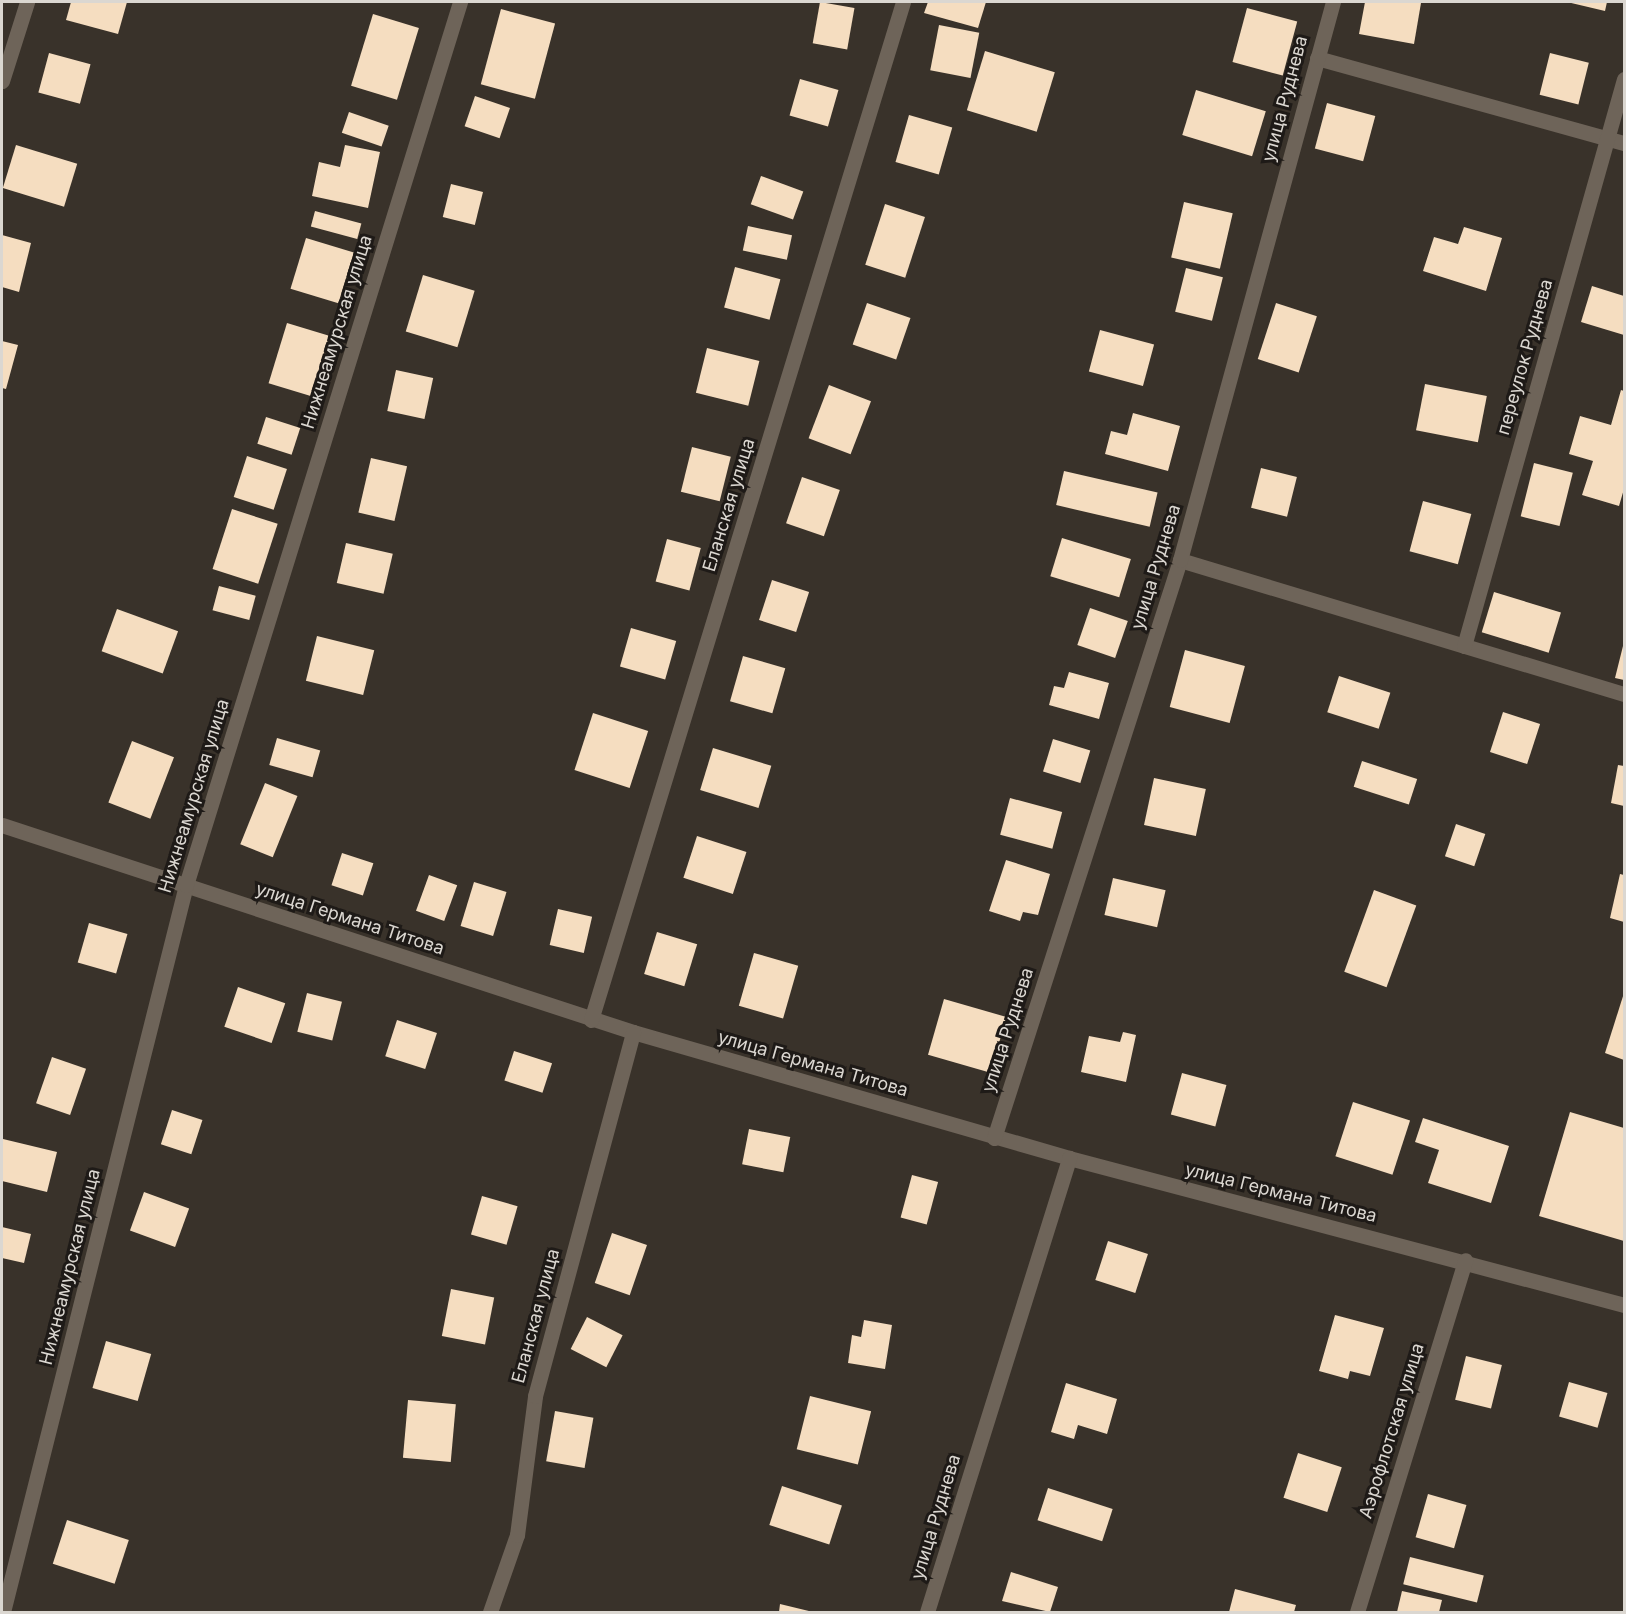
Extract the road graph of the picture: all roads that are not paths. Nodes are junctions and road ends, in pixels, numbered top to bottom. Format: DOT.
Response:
graph roads {
  1 [pos="27,2"];
  2 [pos="460,2"];
  3 [pos="903,2"];
  4 [pos="1333,2"];
  5 [pos="1317,58"];
  6 [pos="1624,79"];
  7 [pos="2,81"];
  8 [pos="1607,137"];
  9 [pos="1624,143"];
  10 [pos="1180,560"];
  11 [pos="1464,646"];
  12 [pos="1624,694"];
  13 [pos="2,825"];
  14 [pos="186,885"];
  15 [pos="591,1020"];
  16 [pos="633,1032"];
  17 [pos="994,1138"];
  18 [pos="1069,1158"];
  19 [pos="1465,1260"];
  20 [pos="1624,1305"];
  21 [pos="3,1612"];
  22 [pos="490,1612"];
  23 [pos="927,1612"];
  24 [pos="1357,1612"];
  1 -- 7 [label="street"];
  2 -- 14 [label="street, Нижнеамурская улица"];
  3 -- 15 [label="street, Еланская улица"];
  4 -- 5 [label="street, улица Руднева"];
  5 -- 8 [label="street"];
  5 -- 10 [label="street, улица Руднева"];
  6 -- 8 [label="street, переулок Руднева"];
  8 -- 9 [label="street"];
  8 -- 11 [label="street, переулок Руднева"];
  10 -- 11 [label="street"];
  10 -- 17 [label="street, улица Руднева"];
  11 -- 12 [label="street"];
  13 -- 14 [label="street, улица Германа Титова"];
  14 -- 15 [label="street, улица Германа Титова"];
  14 -- 21 [label="street, Нижнеамурская улица"];
  15 -- 16 [label="street, улица Германа Титова"];
  16 -- 17 [label="street, улица Германа Титова"];
  16 -- 22 [label="street, Еланская улица"];
  17 -- 18 [label="street, улица Германа Титова"];
  18 -- 19 [label="street, улица Германа Титова"];
  18 -- 23 [label="street, улица Руднева"];
  19 -- 20 [label="street, улица Германа Титова"];
  19 -- 24 [label="street, Аэрофлотская улица"];
}
